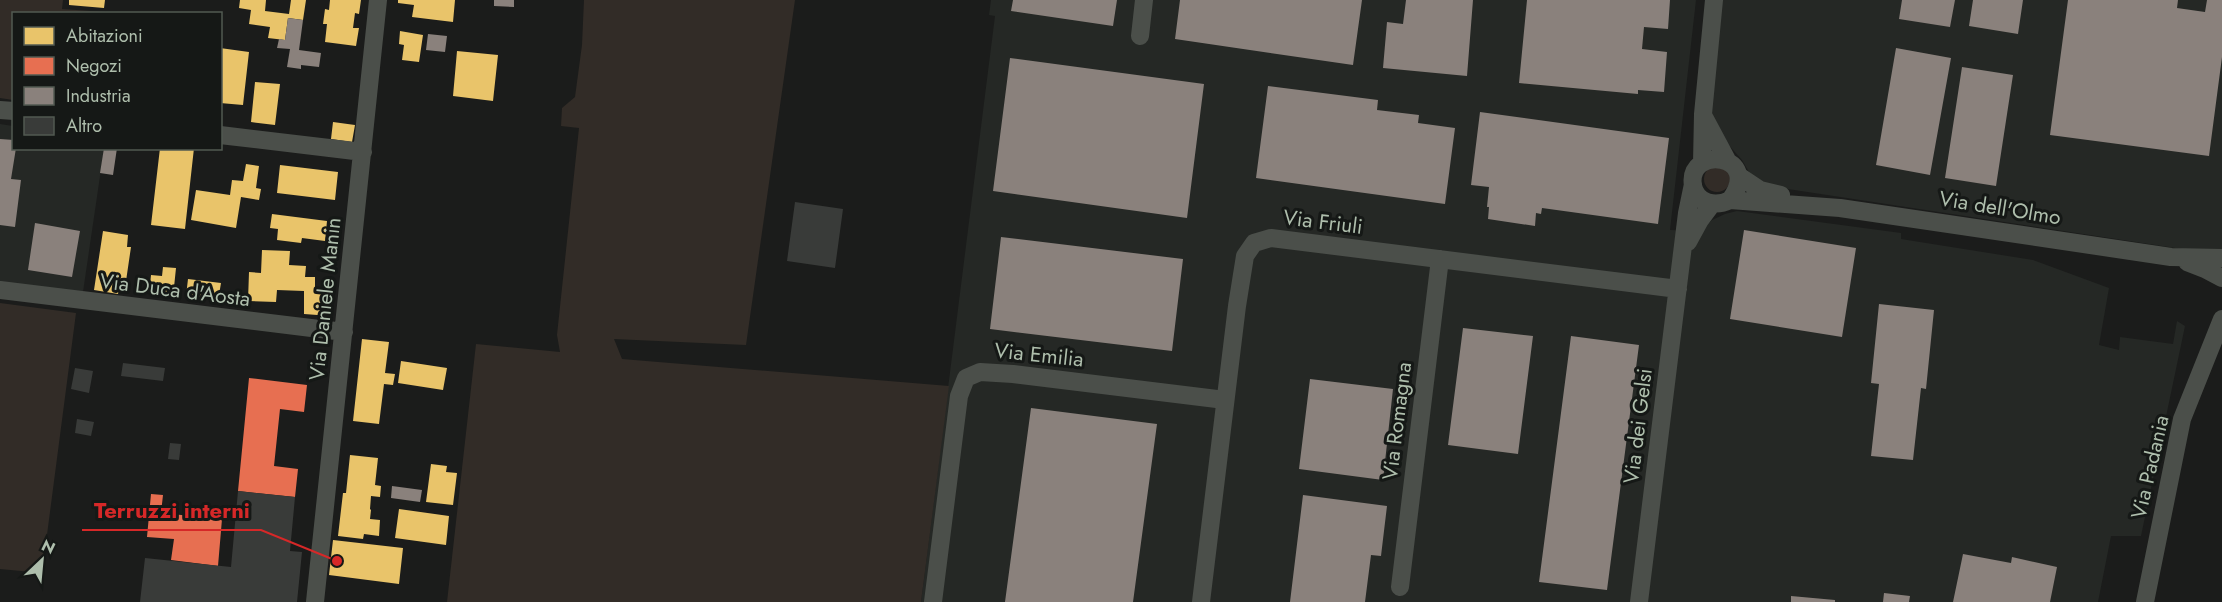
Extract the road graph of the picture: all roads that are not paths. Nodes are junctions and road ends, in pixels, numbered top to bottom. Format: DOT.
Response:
graph roads {
  1 [pos="378,0"];
  2 [pos="1144,0"];
  3 [pos="1714,0"];
  4 [pos="1140,36"];
  5 [pos="1703,114"];
  6 [pos="222,135"];
  7 [pos="363,152"];
  8 [pos="1727,160"];
  9 [pos="1701,163"];
  10 [pos="1739,176"];
  11 [pos="1693,184"];
  12 [pos="1730,200"];
  13 [pos="1712,204"];
  14 [pos="1823,206"];
  15 [pos="1682,255"];
  16 [pos="2171,257"];
  17 [pos="2222,258"];
  18 [pos="1440,259"];
  19 [pos="2222,278"];
  20 [pos="1678,289"];
  21 [pos="0,290"];
  22 [pos="2222,319"];
  23 [pos="344,332"];
  24 [pos="2217,339"];
  25 [pos="1225,400"];
  26 [pos="1400,588"];
  27 [pos="315,602"];
  28 [pos="933,602"];
  29 [pos="1201,602"];
  30 [pos="1639,602"];
  31 [pos="2145,602"];
  1 -- 7 [label="street, Via Daniele Manin"];
  2 -- 4 [label="street"];
  3 -- 5 [label="street"];
  5 -- 8 [label="street"];
  5 -- 9 [label="street"];
  6 -- 7 [label="street"];
  7 -- 23 [label="street, Via Daniele Manin"];
  8 -- 9 [label="street"];
  8 -- 10 [label="street"];
  9 -- 11 [label="street"];
  10 -- 12 [label="street"];
  10 -- 14 [label="street, Via dell'Olmo"];
  11 -- 13 [label="street"];
  11 -- 15 [label="street, Via dei Gelsi"];
  12 -- 13 [label="street"];
  12 -- 14 [label="street, Via dell'Olmo"];
  13 -- 15 [label="street"];
  14 -- 16 [label="street, Via dell'Olmo"];
  15 -- 20 [label="street, Via dei Gelsi"];
  16 -- 17 [label="street, Via dell'Olmo"];
  16 -- 19 [label="street, Via dell'Olmo"];
  18 -- 20 [label="street, Via Friuli"];
  18 -- 25 [label="street, Via Friuli"];
  18 -- 26 [label="street, Via Romagna"];
  20 -- 30 [label="street, Via dei Gelsi"];
  21 -- 23 [label="street, Via Duca d'Aosta"];
  22 -- 24 [label="street, Via Padania"];
  23 -- 27 [label="street, Via Daniele Manin"];
  24 -- 31 [label="street, Via Padania"];
  25 -- 28 [label="street, Via Emilia"];
  25 -- 29 [label="street, Via Friuli"];
}
